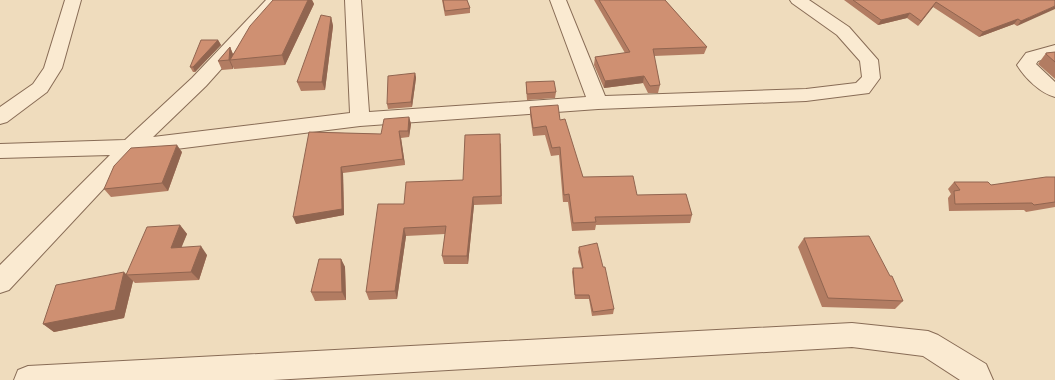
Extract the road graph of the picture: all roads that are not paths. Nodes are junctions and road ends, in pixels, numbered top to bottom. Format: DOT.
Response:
graph roads {
  1 [pos="73,0"];
  2 [pos="275,0"];
  3 [pos="353,0"];
  4 [pos="558,0"];
  5 [pos="798,0"];
  6 [pos="1055,50"];
  7 [pos="1055,91"];
  8 [pos="598,103"];
  9 [pos="0,117"];
  10 [pos="360,119"];
  11 [pos="130,147"];
  12 [pos="0,151"];
  13 [pos="0,282"];
  14 [pos="143,377"];
  15 [pos="28,380"];
  16 [pos="979,380"];
  1 -- 9 [label="street"];
  2 -- 11 [label="street"];
  3 -- 10 [label="street"];
  4 -- 8 [label="street"];
  5 -- 8 [label="street"];
  6 -- 7 [label="street"];
  8 -- 10 [label="street"];
  10 -- 11 [label="street"];
  11 -- 12 [label="street"];
  11 -- 13 [label="street"];
  14 -- 15 [label="street"];
  14 -- 16 [label="street"];
}
